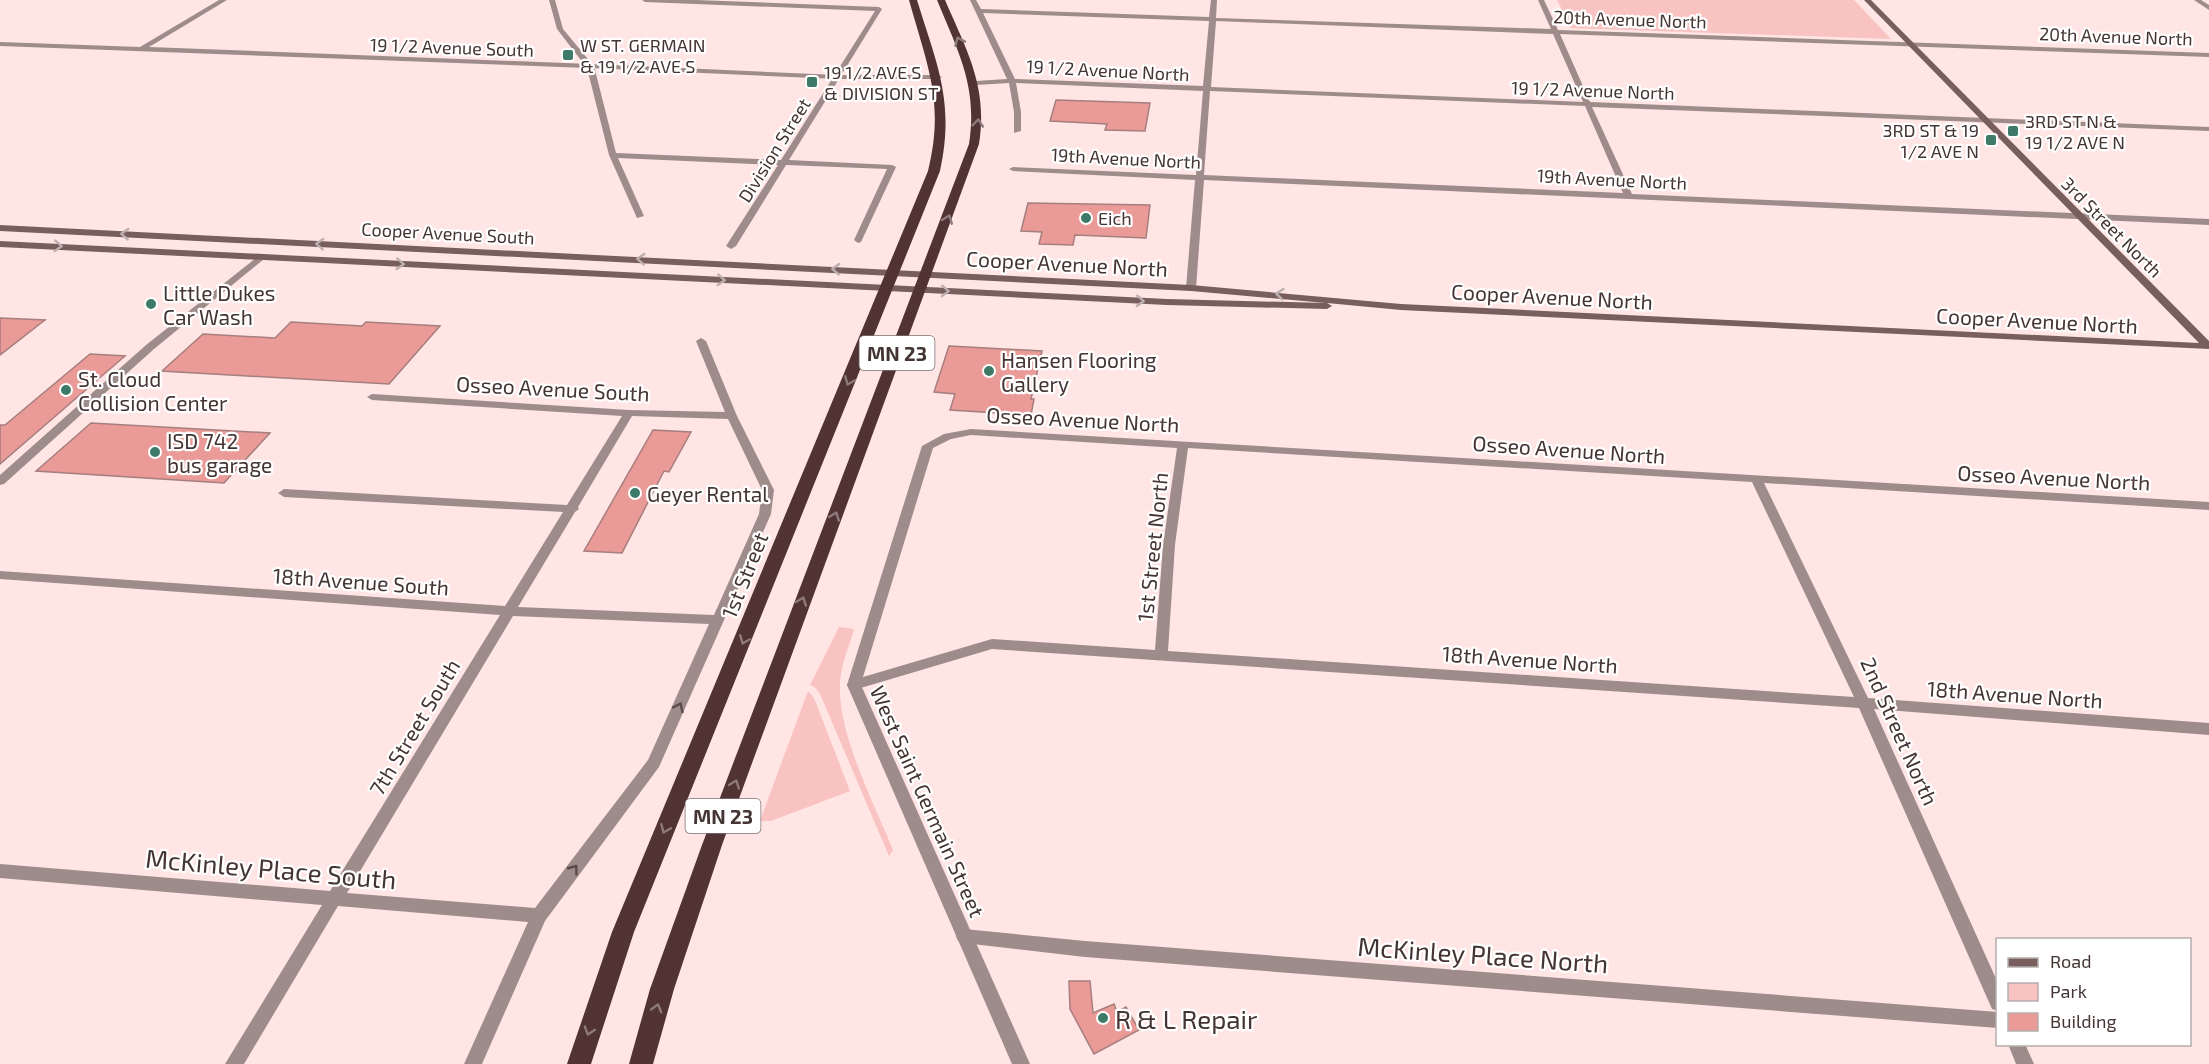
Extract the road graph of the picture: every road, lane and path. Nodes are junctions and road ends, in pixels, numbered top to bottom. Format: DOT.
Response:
graph roads {
  1 [pos="224,0"];
  2 [pos="552,0"];
  3 [pos="645,0"];
  4 [pos="913,0"];
  5 [pos="941,0"];
  6 [pos="973,0"];
  7 [pos="1214,0"];
  8 [pos="1541,0"];
  9 [pos="1867,0"];
  10 [pos="2197,0"];
  11 [pos="2209,8"];
  12 [pos="978,11"];
  13 [pos="1212,19"];
  14 [pos="1555,31"];
  15 [pos="0,44"];
  16 [pos="1910,44"];
  17 [pos="142,49"];
  18 [pos="2209,55"];
  19 [pos="590,66"];
  20 [pos="837,77"];
  21 [pos="938,77"];
  22 [pos="1013,81"];
  23 [pos="976,84"];
  24 [pos="1206,90"];
  25 [pos="1588,105"];
  26 [pos="1985,120"];
  27 [pos="2209,129"];
  28 [pos="1017,131"];
  29 [pos="613,155"];
  30 [pos="784,162"];
  31 [pos="1013,170"];
  32 [pos="1199,178"];
  33 [pos="1629,197"];
  34 [pos="640,216"];
  35 [pos="2078,217"];
  36 [pos="2209,222"];
  37 [pos="0,228"];
  38 [pos="858,240"];
  39 [pos="0,244"];
  40 [pos="731,246"];
  41 [pos="261,257"];
  42 [pos="894,272"];
  43 [pos="927,274"];
  44 [pos="887,288"];
  45 [pos="1191,288"];
  46 [pos="921,290"];
  47 [pos="1401,307"];
  48 [pos="701,341"];
  49 [pos="2209,347"];
  50 [pos="372,397"];
  51 [pos="629,413"];
  52 [pos="732,416"];
  53 [pos="1183,444"];
  54 [pos="928,446"];
  55 [pos="1757,480"];
  56 [pos="0,481"];
  57 [pos="284,493"];
  58 [pos="2209,506"];
  59 [pos="572,509"];
  60 [pos="0,575"];
  61 [pos="509,610"];
  62 [pos="719,620"];
  63 [pos="1161,654"];
  64 [pos="854,686"];
  65 [pos="1864,703"];
  66 [pos="2209,729"];
  67 [pos="0,871"];
  68 [pos="334,899"];
  69 [pos="538,916"];
  70 [pos="964,936"];
  71 [pos="1996,1000"];
  72 [pos="1996,1020"];
  73 [pos="2017,1046"];
  74 [pos="234,1064"];
  75 [pos="472,1064"];
  76 [pos="579,1064"];
  77 [pos="641,1064"];
  78 [pos="1021,1064"];
  79 [pos="2025,1064"];
  1 -- 17 [label="street"];
  2 -- 19 [label="street"];
  3 -- 20 [label="street, Division Street"];
  4 -- 21 [label="highway, 1st Street / MN 23"];
  23 -- 5 [label="highway, MN 23, one-way"];
  6 -- 12 [label="street"];
  7 -- 13 [label="street"];
  8 -- 14 [label="street"];
  9 -- 16 [label="main road, 3rd Street North"];
  10 -- 11 [label="street"];
  12 -- 13 [label="street, 20th Avenue North"];
  12 -- 22 [label="street"];
  13 -- 14 [label="street, 20th Avenue North"];
  13 -- 24 [label="street"];
  14 -- 16 [label="street, 20th Avenue North"];
  14 -- 25 [label="street"];
  15 -- 17 [label="street, 19 1/2 Avenue South"];
  16 -- 18 [label="street, 20th Avenue North"];
  16 -- 26 [label="main road, 3rd Street North"];
  17 -- 19 [label="street, 19 1/2 Avenue South"];
  19 -- 20 [label="street, 19 1/2 Avenue South"];
  19 -- 29 [label="street"];
  20 -- 21 [label="street, 19 1/2 Avenue South"];
  20 -- 30 [label="street, Division Street"];
  21 -- 42 [label="highway, 1st Street / MN 23"];
  22 -- 23 [label="street, 19 1/2 Avenue North"];
  22 -- 24 [label="street, 19 1/2 Avenue North"];
  22 -- 28 [label="street"];
  43 -- 23 [label="highway, MN 23, one-way"];
  24 -- 25 [label="street, 19 1/2 Avenue North"];
  24 -- 32 [label="street"];
  25 -- 26 [label="street, 19 1/2 Avenue North"];
  25 -- 33 [label="street"];
  26 -- 27 [label="street, 19 1/2 Avenue North"];
  26 -- 35 [label="main road, 3rd Street North"];
  29 -- 30 [label="street"];
  29 -- 34 [label="street"];
  30 -- 38 [label="street"];
  30 -- 40 [label="street, Division Street"];
  31 -- 32 [label="street, 19th Avenue North"];
  32 -- 33 [label="street, 19th Avenue North"];
  32 -- 45 [label="street"];
  33 -- 35 [label="street, 19th Avenue North"];
  35 -- 36 [label="street, 19th Avenue North"];
  35 -- 49 [label="main road, 3rd Street North"];
  42 -- 37 [label="main road, Cooper Avenue South, one-way"];
  39 -- 41 [label="main road, one-way"];
  41 -- 44 [label="main road, one-way"];
  41 -- 56 [label="street"];
  42 -- 43 [label="main road, Cooper Avenue North"];
  42 -- 44 [label="highway, 1st Street / MN 23"];
  43 -- 45 [label="main road, Cooper Avenue North"];
  43 -- 46 [label="highway, MN 23"];
  44 -- 46 [label="main road"];
  44 -- 76 [label="highway, 1st Street / MN 23, one-way"];
  47 -- 45 [label="main road, Cooper Avenue North, one-way"];
  46 -- 47 [label="main road, one-way"];
  77 -- 46 [label="highway, MN 23, one-way"];
  47 -- 49 [label="main road, Cooper Avenue North"];
  48 -- 52 [label="street"];
  50 -- 51 [label="street, Osseo Avenue South"];
  51 -- 52 [label="street, Osseo Avenue South"];
  51 -- 59 [label="street, 7th Street South"];
  52 -- 62 [label="street"];
  53 -- 54 [label="street, Osseo Avenue North"];
  53 -- 55 [label="street, Osseo Avenue North"];
  53 -- 63 [label="street, 1st Street North"];
  54 -- 64 [label="street, West Saint Germain Street"];
  55 -- 58 [label="street, Osseo Avenue North"];
  55 -- 65 [label="street, 2nd Street North"];
  57 -- 59 [label="street"];
  59 -- 61 [label="street, 7th Street South"];
  60 -- 61 [label="street, 18th Avenue South"];
  61 -- 62 [label="street, 18th Avenue South"];
  61 -- 68 [label="street, 7th Street South"];
  69 -- 62 [label="street, one-way"];
  63 -- 64 [label="street, 18th Avenue North"];
  63 -- 65 [label="street, 18th Avenue North"];
  64 -- 70 [label="street, West Saint Germain Street"];
  65 -- 66 [label="street, 18th Avenue North"];
  65 -- 71 [label="street, 2nd Street North"];
  67 -- 68 [label="street, McKinley Place South"];
  68 -- 69 [label="street, McKinley Place South"];
  68 -- 74 [label="street, 7th Street South"];
  69 -- 75 [label="street"];
  70 -- 72 [label="street, McKinley Place North"];
  70 -- 78 [label="street, West Saint Germain Street"];
  73 -- 79 [label="street"];
}
